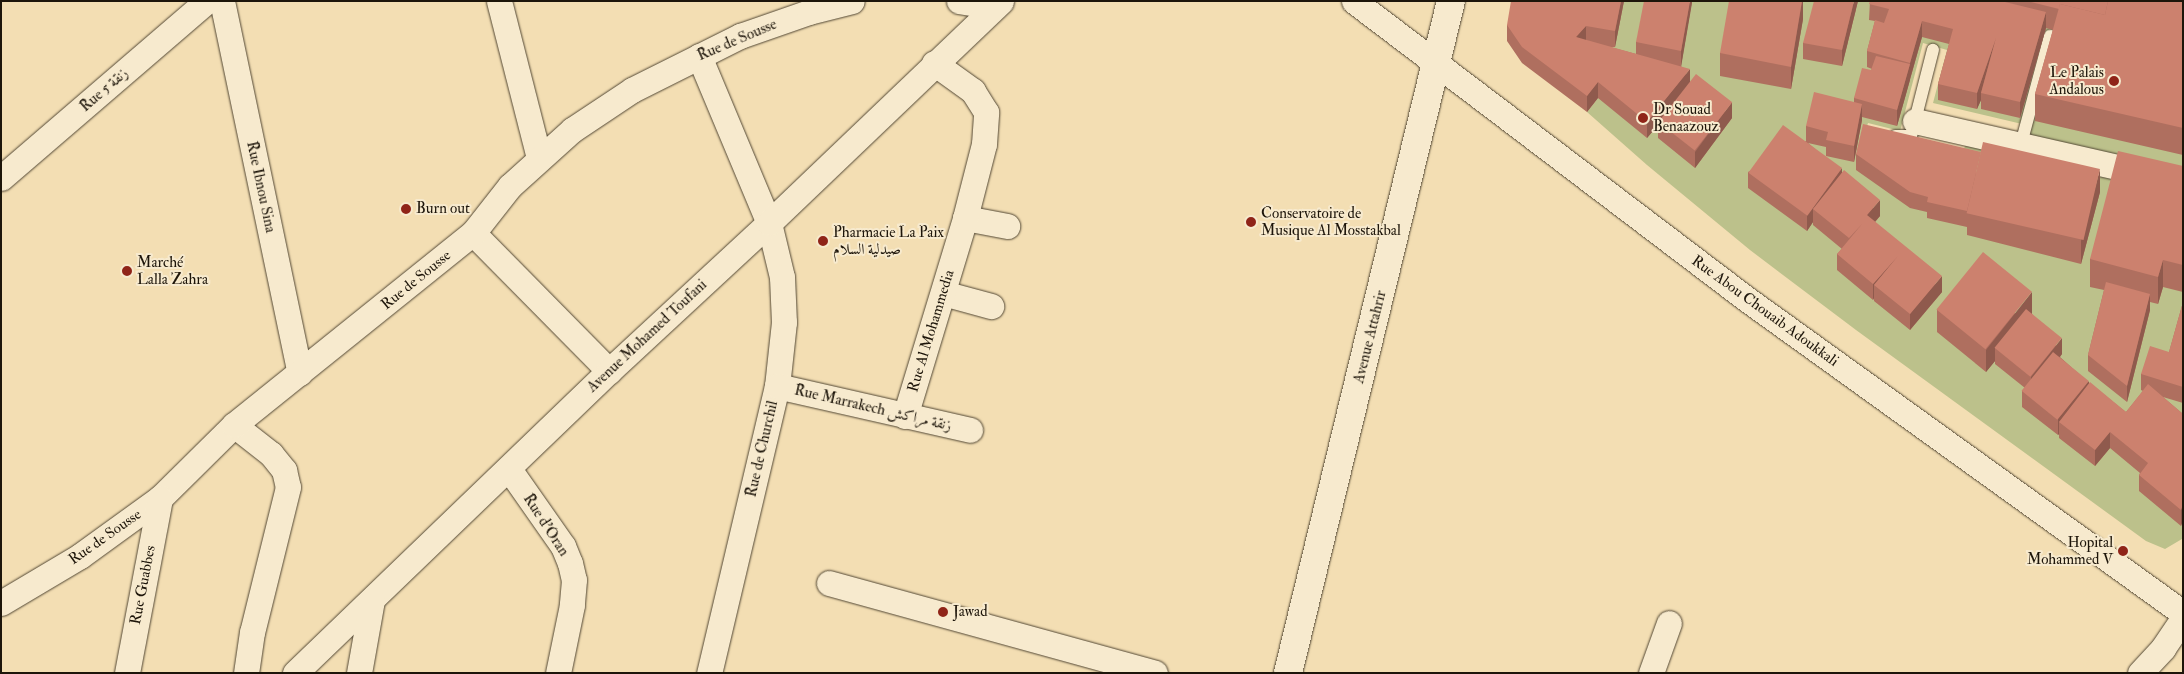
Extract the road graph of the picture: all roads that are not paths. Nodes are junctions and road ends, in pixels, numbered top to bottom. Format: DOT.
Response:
graph roads {
  1 [pos="207,1"];
  2 [pos="222,1"];
  3 [pos="499,1"];
  4 [pos="852,1"];
  5 [pos="959,1"];
  6 [pos="1354,1"];
  7 [pos="1451,1"];
  8 [pos="998,4"];
  9 [pos="2050,36"];
  10 [pos="1933,50"];
  11 [pos="699,56"];
  12 [pos="1437,62"];
  13 [pos="934,63"];
  14 [pos="1915,121"];
  15 [pos="1878,132"];
  16 [pos="2021,144"];
  17 [pos="539,158"];
  18 [pos="1,178"];
  19 [pos="2183,182"];
  20 [pos="965,218"];
  21 [pos="769,223"];
  22 [pos="1007,226"];
  23 [pos="473,233"];
  24 [pos="944,293"];
  25 [pos="991,306"];
  26 [pos="609,371"];
  27 [pos="300,373"];
  28 [pos="777,386"];
  29 [pos="905,416"];
  30 [pos="234,425"];
  31 [pos="970,430"];
  32 [pos="509,469"];
  33 [pos="160,498"];
  34 [pos="829,583"];
  35 [pos="372,600"];
  36 [pos="1,603"];
  37 [pos="2183,613"];
  38 [pos="2183,618"];
  39 [pos="1669,622"];
  40 [pos="2163,648"];
  41 [pos="127,673"];
  42 [pos="246,673"];
  43 [pos="296,673"];
  44 [pos="359,673"];
  45 [pos="558,673"];
  46 [pos="709,673"];
  47 [pos="1155,673"];
  48 [pos="1288,673"];
  49 [pos="1651,673"];
  50 [pos="2140,673"];
  51 [pos="2167,673"];
  1 -- 18 [label="street, Rue 5 زنقة"];
  2 -- 27 [label="street, Rue Ibnou Sina"];
  3 -- 17 [label="street"];
  4 -- 11 [label="street, Rue de Sousse"];
  5 -- 8 [label="street"];
  6 -- 12 [label="street, Rue Abou Chouaib Adoukkali"];
  7 -- 12 [label="street, Avenue Attahrir"];
  8 -- 13 [label="street, Avenue Mohamed Toufani"];
  9 -- 16 [label="lane"];
  10 -- 14 [label="lane"];
  11 -- 17 [label="street, Rue de Sousse"];
  11 -- 21 [label="street, Rue de Churchil"];
  12 -- 37 [label="street, Rue Abou Chouaib Adoukkali"];
  12 -- 48 [label="street, Avenue Attahrir"];
  13 -- 20 [label="street, Rue Al Mohammedia"];
  13 -- 21 [label="street, Avenue Mohamed Toufani"];
  14 -- 15 [label="lane"];
  14 -- 16 [label="street"];
  16 -- 19 [label="street"];
  17 -- 23 [label="street, Rue de Sousse"];
  20 -- 22 [label="street"];
  20 -- 24 [label="street, Rue Al Mohammedia"];
  21 -- 26 [label="street, Avenue Mohamed Toufani"];
  21 -- 28 [label="street, Rue de Churchil"];
  23 -- 26 [label="street"];
  23 -- 27 [label="street, Rue de Sousse"];
  24 -- 25 [label="street"];
  24 -- 29 [label="street, Rue Al Mohammedia"];
  26 -- 32 [label="street, Avenue Mohamed Toufani"];
  27 -- 30 [label="street, Rue de Sousse"];
  28 -- 29 [label="street, Rue Marrakech زنقة مراكش"];
  28 -- 46 [label="street, Rue de Churchil"];
  29 -- 31 [label="street, Rue Marrakech زنقة مراكش"];
  30 -- 33 [label="street, Rue de Sousse"];
  30 -- 42 [label="street"];
  32 -- 35 [label="street, Avenue Mohamed Toufani"];
  32 -- 45 [label="street, Rue d'Oran"];
  33 -- 36 [label="street, Rue de Sousse"];
  33 -- 41 [label="street, Rue Guabbes"];
  34 -- 47 [label="street"];
  35 -- 43 [label="street, Avenue Mohamed Toufani"];
  35 -- 44 [label="street"];
  38 -- 40 [label="street"];
  39 -- 49 [label="street"];
  40 -- 50 [label="street"];
  40 -- 51 [label="street"];
}
